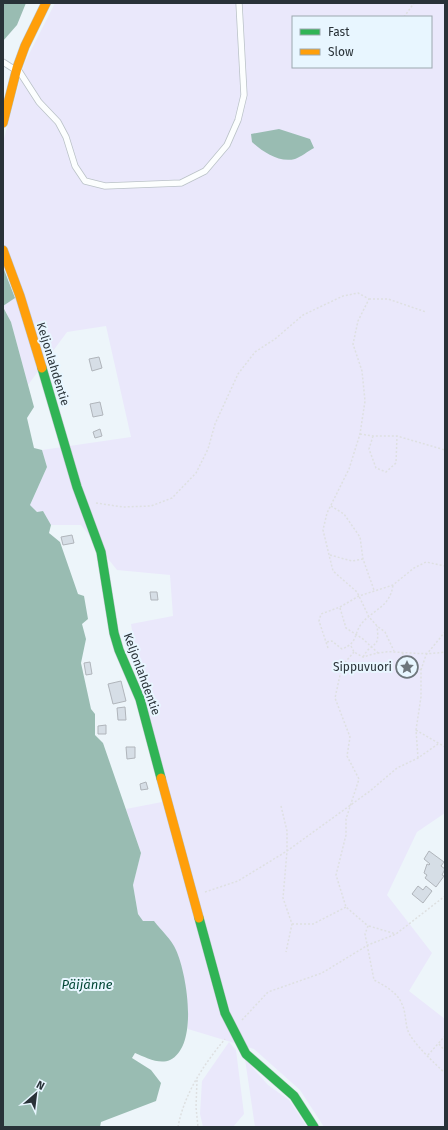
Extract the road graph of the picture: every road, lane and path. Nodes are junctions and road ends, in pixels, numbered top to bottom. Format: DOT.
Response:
graph roads {
  1 [pos="46,3"];
  2 [pos="239,3"];
  3 [pos="414,3"];
  4 [pos="405,16"];
  5 [pos="3,62"];
  6 [pos="17,69"];
  7 [pos="3,123"];
  8 [pos="3,250"];
  9 [pos="369,299"];
  10 [pos="426,312"];
  11 [pos="360,434"];
  12 [pos="373,436"];
  13 [pos="397,436"];
  14 [pos="445,450"];
  15 [pos="82,501"];
  16 [pos="331,506"];
  17 [pos="330,555"];
  18 [pos="363,559"];
  19 [pos="445,566"];
  20 [pos="393,585"];
  21 [pos="374,590"];
  22 [pos="359,596"];
  23 [pos="340,608"];
  24 [pos="369,617"];
  25 [pos="377,626"];
  26 [pos="445,632"];
  27 [pos="357,637"];
  28 [pos="327,642"];
  29 [pos="350,646"];
  30 [pos="371,646"];
  31 [pos="328,648"];
  32 [pos="394,651"];
  33 [pos="354,652"];
  34 [pos="445,652"];
  35 [pos="378,653"];
  36 [pos="402,653"];
  37 [pos="426,655"];
  38 [pos="363,657"];
  39 [pos="421,670"];
  40 [pos="416,730"];
  41 [pos="438,744"];
  42 [pos="445,747"];
  43 [pos="418,758"];
  44 [pos="281,806"];
  45 [pos="350,806"];
  46 [pos="287,851"];
  47 [pos="193,896"];
  48 [pos="445,896"];
  49 [pos="346,907"];
  50 [pos="292,924"];
  51 [pos="368,926"];
  52 [pos="396,934"];
  53 [pos="368,945"];
  54 [pos="286,952"];
  55 [pos="233,1029"];
  56 [pos="445,1036"];
  57 [pos="439,1044"];
  58 [pos="445,1051"];
  59 [pos="428,1055"];
  60 [pos="445,1072"];
  61 [pos="197,1078"];
  62 [pos="178,1127"];
  63 [pos="198,1127"];
  64 [pos="314,1127"];
  1 -- 6 [label="street"];
  2 -- 6 [label="lane"];
  3 -- 4 [label="path"];
  5 -- 6 [label="lane"];
  6 -- 7 [label="street"];
  8 -- 15 [label="street, Keljonlahdentie"];
  9 -- 10 [label="path"];
  9 -- 11 [label="path"];
  9 -- 15 [label="path"];
  11 -- 12 [label="path"];
  11 -- 16 [label="path"];
  12 -- 13 [label="path"];
  12 -- 13 [label="path"];
  13 -- 14 [label="path"];
  15 -- 47 [label="street, Keljonlahdentie"];
  16 -- 17 [label="path"];
  16 -- 18 [label="path"];
  17 -- 18 [label="path"];
  17 -- 22 [label="path"];
  18 -- 21 [label="path"];
  19 -- 20 [label="path"];
  20 -- 21 [label="path"];
  20 -- 24 [label="path"];
  21 -- 22 [label="path"];
  22 -- 23 [label="path"];
  22 -- 24 [label="path"];
  23 -- 27 [label="path"];
  23 -- 28 [label="path"];
  24 -- 25 [label="path"];
  24 -- 27 [label="path"];
  25 -- 30 [label="path"];
  25 -- 32 [label="path"];
  26 -- 37 [label="path"];
  27 -- 29 [label="path"];
  27 -- 30 [label="path"];
  28 -- 29 [label="path"];
  28 -- 31 [label="path"];
  29 -- 33 [label="path"];
  30 -- 35 [label="path"];
  30 -- 38 [label="path"];
  32 -- 35 [label="path"];
  32 -- 36 [label="path"];
  33 -- 38 [label="path"];
  33 -- 45 [label="path"];
  34 -- 37 [label="path"];
  35 -- 38 [label="path"];
  36 -- 37 [label="path"];
  36 -- 39 [label="path"];
  37 -- 39 [label="path"];
  39 -- 40 [label="path"];
  40 -- 41 [label="path"];
  40 -- 43 [label="path"];
  41 -- 42 [label="path"];
  41 -- 43 [label="path"];
  43 -- 45 [label="path"];
  44 -- 46 [label="path"];
  45 -- 46 [label="path"];
  45 -- 49 [label="path"];
  46 -- 47 [label="path"];
  46 -- 50 [label="path"];
  47 -- 55 [label="street, Keljonlahdentie"];
  48 -- 52 [label="path"];
  49 -- 50 [label="path"];
  49 -- 51 [label="path"];
  50 -- 54 [label="path"];
  51 -- 52 [label="path"];
  51 -- 53 [label="path"];
  52 -- 53 [label="path"];
  53 -- 55 [label="path"];
  53 -- 59 [label="path"];
  55 -- 61 [label="path"];
  55 -- 64 [label="street, Keljonlahdentie"];
  56 -- 57 [label="path"];
  57 -- 58 [label="path"];
  57 -- 59 [label="path"];
  59 -- 60 [label="path"];
  61 -- 62 [label="path"];
  61 -- 63 [label="path"];
}
